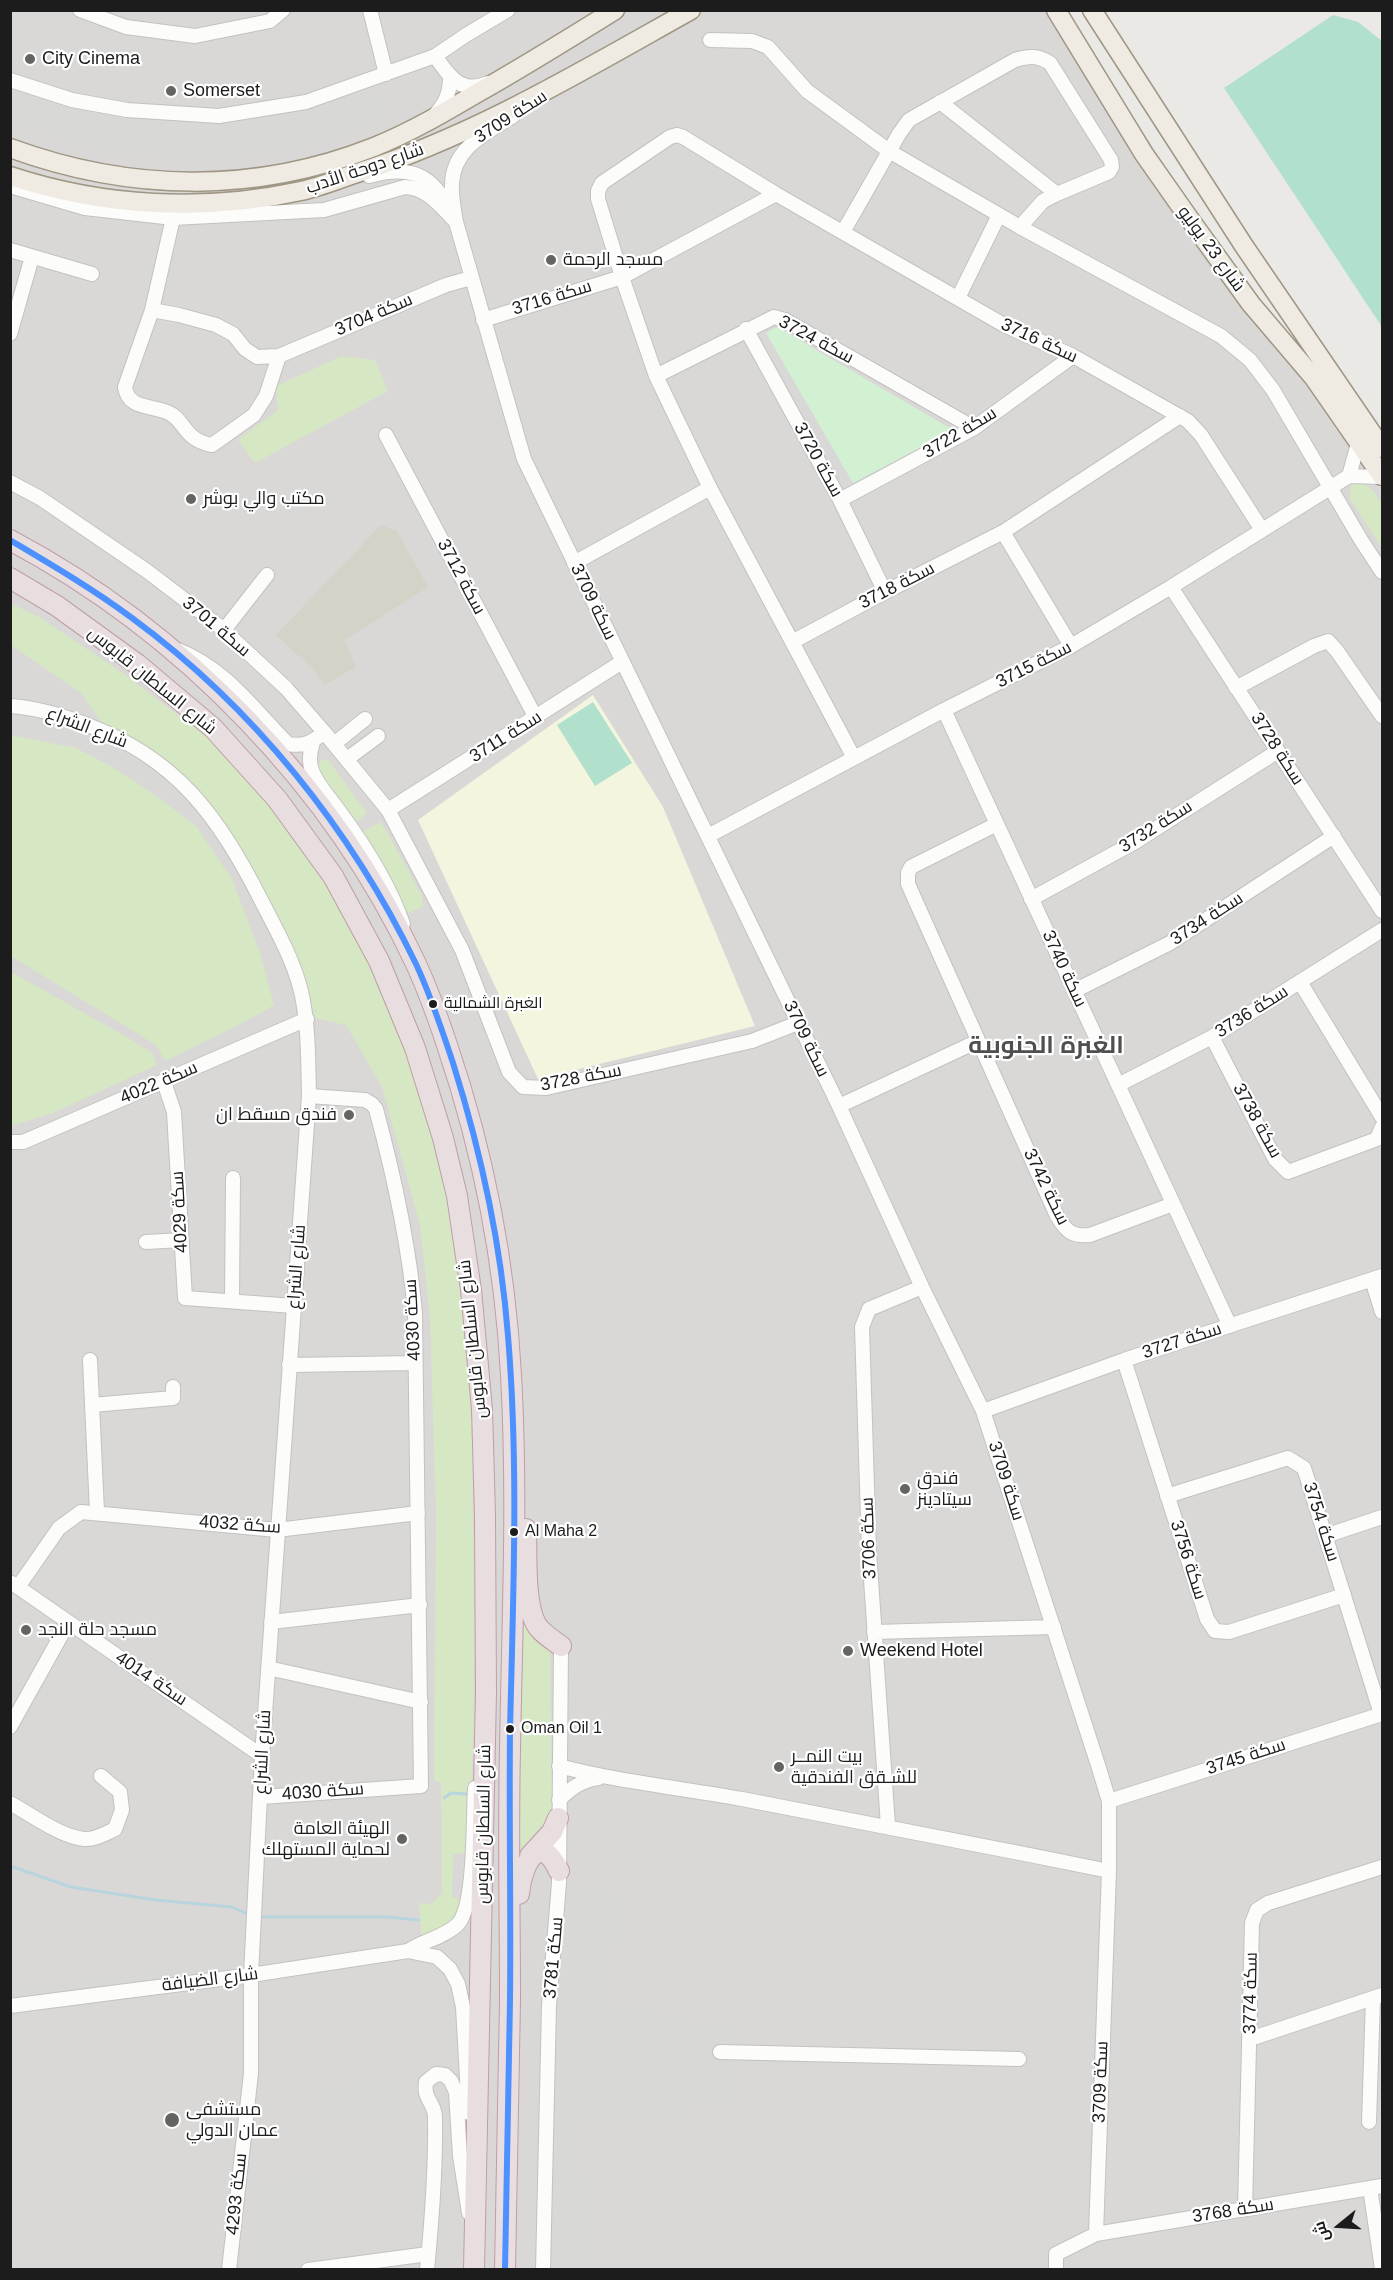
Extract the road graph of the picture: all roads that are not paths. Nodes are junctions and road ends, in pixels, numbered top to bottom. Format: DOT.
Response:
graph roads {
  1 [pos="80,10"];
  2 [pos="283,10"];
  3 [pos="370,10"];
  4 [pos="508,10"];
  5 [pos="615,10"];
  6 [pos="664,10"];
  7 [pos="691,10"];
  8 [pos="1041,10"];
  9 [pos="1056,10"];
  10 [pos="1080,10"];
  11 [pos="1092,10"];
  12 [pos="1106,10"];
  13 [pos="710,40"];
  14 [pos="435,56"];
  15 [pos="591,66"];
  16 [pos="522,67"];
  17 [pos="386,74"];
  18 [pos="450,77"];
  19 [pos="10,80"];
  20 [pos="562,84"];
  21 [pos="940,102"];
  22 [pos="432,119"];
  23 [pos="10,148"];
  24 [pos="889,151"];
  25 [pos="1144,154"];
  26 [pos="10,176"];
  27 [pos="324,184"];
  28 [pos="10,186"];
  29 [pos="301,191"];
  30 [pos="776,194"];
  31 [pos="1058,194"];
  32 [pos="261,214"];
  33 [pos="999,215"];
  34 [pos="173,218"];
  35 [pos="456,222"];
  36 [pos="1020,227"];
  37 [pos="843,232"];
  38 [pos="1244,246"];
  39 [pos="10,250"];
  40 [pos="32,257"];
  41 [pos="92,274"];
  42 [pos="621,277"];
  43 [pos="471,278"];
  44 [pos="958,298"];
  45 [pos="14,309"];
  46 [pos="152,310"];
  47 [pos="483,320"];
  48 [pos="746,330"];
  49 [pos="10,334"];
  50 [pos="279,356"];
  51 [pos="1073,356"];
  52 [pos="656,376"];
  53 [pos="1180,416"];
  54 [pos="974,428"];
  55 [pos="386,435"];
  56 [pos="1359,440"];
  57 [pos="1383,448"];
  58 [pos="1349,476"];
  59 [pos="1383,476"];
  60 [pos="10,482"];
  61 [pos="710,488"];
  62 [pos="1330,488"];
  63 [pos="840,500"];
  64 [pos="1262,530"];
  65 [pos="1004,532"];
  66 [pos="10,540"];
  67 [pos="574,563"];
  68 [pos="1383,572"];
  69 [pos="267,575"];
  70 [pos="10,578"];
  71 [pos="1171,587"];
  72 [pos="885,592"];
  73 [pos="224,630"];
  74 [pos="792,642"];
  75 [pos="166,645"];
  76 [pos="1071,646"];
  77 [pos="622,662"];
  78 [pos="1236,688"];
  79 [pos="10,706"];
  80 [pos="944,710"];
  81 [pos="1383,716"];
  82 [pos="536,718"];
  83 [pos="365,719"];
  84 [pos="324,732"];
  85 [pos="378,736"];
  86 [pos="313,742"];
  87 [pos="334,744"];
  88 [pos="1278,751"];
  89 [pos="854,758"];
  90 [pos="347,759"];
  91 [pos="388,810"];
  92 [pos="997,824"];
  93 [pos="708,836"];
  94 [pos="1334,836"];
  95 [pos="1031,899"];
  96 [pos="1383,912"];
  97 [pos="1383,930"];
  98 [pos="417,965"];
  99 [pos="1300,982"];
  100 [pos="1074,991"];
  101 [pos="307,1019"];
  102 [pos="798,1023"];
  103 [pos="1212,1037"];
  104 [pos="978,1041"];
  105 [pos="164,1082"];
  106 [pos="1118,1085"];
  107 [pos="309,1096"];
  108 [pos="839,1106"];
  109 [pos="1383,1117"];
  110 [pos="1383,1127"];
  111 [pos="10,1142"];
  112 [pos="233,1178"];
  113 [pos="1173,1204"];
  114 [pos="182,1240"];
  115 [pos="146,1242"];
  116 [pos="1377,1278"];
  117 [pos="922,1287"];
  118 [pos="232,1301"];
  119 [pos="294,1306"];
  120 [pos="1383,1312"];
  121 [pos="1230,1326"];
  122 [pos="90,1360"];
  123 [pos="1124,1360"];
  124 [pos="416,1363"];
  125 [pos="290,1365"];
  126 [pos="511,1373"];
  127 [pos="172,1386"];
  128 [pos="92,1405"];
  129 [pos="983,1411"];
  130 [pos="1167,1496"];
  131 [pos="97,1512"];
  132 [pos="418,1513"];
  133 [pos="1383,1517"];
  134 [pos="277,1530"];
  135 [pos="1325,1536"];
  136 [pos="14,1585"];
  137 [pos="1344,1595"];
  138 [pos="420,1605"];
  139 [pos="271,1622"];
  140 [pos="68,1623"];
  141 [pos="1054,1627"];
  142 [pos="874,1632"];
  143 [pos="561,1646"];
  144 [pos="268,1668"];
  145 [pos="486,1692"];
  146 [pos="421,1702"];
  147 [pos="1382,1714"];
  148 [pos="10,1726"];
  149 [pos="262,1756"];
  150 [pos="559,1766"];
  151 [pos="101,1776"];
  152 [pos="604,1778"];
  153 [pos="261,1797"];
  154 [pos="1109,1801"];
  155 [pos="10,1803"];
  156 [pos="559,1809"];
  157 [pos="888,1826"];
  158 [pos="530,1856"];
  159 [pos="1383,1867"];
  160 [pos="559,1871"];
  161 [pos="1109,1871"];
  162 [pos="408,1951"];
  163 [pos="251,1975"];
  164 [pos="1378,1996"];
  165 [pos="510,2001"];
  166 [pos="10,2006"];
  167 [pos="1250,2039"];
  168 [pos="720,2052"];
  169 [pos="1019,2059"];
  170 [pos="1369,2122"];
  171 [pos="1376,2187"];
  172 [pos="476,2193"];
  173 [pos="1245,2209"];
  174 [pos="1096,2234"];
  175 [pos="428,2254"];
  176 [pos="475,2262"];
  177 [pos="1383,2269"];
  178 [pos="229,2270"];
  179 [pos="308,2270"];
  180 [pos="427,2270"];
  181 [pos="505,2270"];
  182 [pos="543,2270"];
  183 [pos="1056,2270"];
  1 -- 2 [label="street"];
  3 -- 17 [label="street"];
  4 -- 14 [label="street"];
  5 -- 16 [label="main road, شارع دوحة الأدب"];
  6 -- 15 [label="main road"];
  7 -- 15 [label="main road, شارع دوحة الأدب"];
  8 -- 25 [label="main road"];
  9 -- 25 [label="main road, شارع 23 يوليو"];
  10 -- 38 [label="main road"];
  11 -- 38 [label="main road, شارع 23 يوليو"];
  12 -- 38 [label="main road"];
  13 -- 24 [label="street"];
  14 -- 17 [label="street"];
  14 -- 18 [label="street"];
  15 -- 20 [label="main road, شارع دوحة الأدب"];
  16 -- 18 [label="street"];
  16 -- 22 [label="main road, شارع دوحة الأدب"];
  17 -- 19 [label="street"];
  18 -- 22 [label="street"];
  20 -- 27 [label="main road, شارع دوحة الأدب"];
  20 -- 35 [label="street, سكة 3709"];
  21 -- 24 [label="street"];
  21 -- 31 [label="street"];
  21 -- 31 [label="street"];
  22 -- 23 [label="main road, شارع دوحة الأدب"];
  24 -- 33 [label="street"];
  24 -- 37 [label="street"];
  25 -- 56 [label="main road, شارع 23 يوليو"];
  26 -- 29 [label="main road, شارع دوحة الأدب"];
  27 -- 29 [label="main road, شارع دوحة الأدب"];
  27 -- 35 [label="street, سكة 3709"];
  28 -- 34 [label="street"];
  29 -- 32 [label="street"];
  30 -- 37 [label="street, سكة 3716"];
  30 -- 42 [label="street, سكة 3716"];
  30 -- 42 [label="street, سكة 3716"];
  31 -- 36 [label="street"];
  32 -- 34 [label="street"];
  32 -- 35 [label="street"];
  33 -- 36 [label="street"];
  33 -- 44 [label="street"];
  34 -- 46 [label="street"];
  35 -- 43 [label="street, سكة 3709"];
  36 -- 62 [label="street"];
  37 -- 44 [label="street, سكة 3716"];
  38 -- 57 [label="main road, شارع 23 يوليو"];
  39 -- 40 [label="street"];
  40 -- 41 [label="street"];
  40 -- 45 [label="street"];
  42 -- 47 [label="street, سكة 3716"];
  42 -- 52 [label="street, سكة 3716"];
  43 -- 47 [label="street, سكة 3709"];
  43 -- 50 [label="street, سكة 3704"];
  44 -- 51 [label="street, سكة 3716"];
  45 -- 49 [label="street"];
  46 -- 50 [label="street, سكة 3704"];
  46 -- 50 [label="street"];
  47 -- 67 [label="street, سكة 3709"];
  48 -- 52 [label="street, سكة 3724"];
  48 -- 54 [label="street, سكة 3724"];
  48 -- 63 [label="street, سكة 3720"];
  51 -- 53 [label="street, سكة 3716"];
  51 -- 54 [label="street, سكة 3722"];
  52 -- 61 [label="street, سكة 3716"];
  53 -- 64 [label="street, سكة 3716"];
  53 -- 65 [label="street, سكة 3718"];
  54 -- 63 [label="street, سكة 3722"];
  55 -- 82 [label="street, سكة 3712"];
  56 -- 58 [label="street"];
  56 -- 59 [label="main road, شارع 23 يوليو"];
  58 -- 59 [label="street"];
  58 -- 62 [label="street, سكة 3715"];
  60 -- 73 [label="street, سكة 3701"];
  61 -- 67 [label="street"];
  61 -- 74 [label="street, سكة 3716"];
  62 -- 64 [label="street, سكة 3715"];
  62 -- 68 [label="street"];
  63 -- 72 [label="street, سكة 3720"];
  64 -- 71 [label="street, سكة 3715"];
  65 -- 72 [label="street, سكة 3718"];
  65 -- 76 [label="street"];
  66 -- 75 [label="highway, شارع السلطان قابوس"];
  67 -- 77 [label="street, سكة 3709"];
  69 -- 73 [label="street"];
  70 -- 145 [label="highway, شارع السلطان قابوس"];
  71 -- 76 [label="street, سكة 3715"];
  71 -- 78 [label="street, سكة 3728"];
  72 -- 74 [label="street, سكة 3718"];
  73 -- 84 [label="street, سكة 3701"];
  74 -- 89 [label="street, سكة 3716"];
  75 -- 86 [label="street"];
  75 -- 98 [label="highway, شارع السلطان قابوس"];
  76 -- 80 [label="street, سكة 3715"];
  77 -- 82 [label="street, سكة 3711"];
  77 -- 93 [label="street, سكة 3709"];
  78 -- 81 [label="street"];
  78 -- 88 [label="street, سكة 3728"];
  79 -- 101 [label="street, شارع الشراع"];
  80 -- 89 [label="street, سكة 3715"];
  80 -- 92 [label="street, سكة 3740"];
  82 -- 91 [label="street, سكة 3711"];
  83 -- 87 [label="street"];
  84 -- 86 [label="street"];
  84 -- 87 [label="street, سكة 3701"];
  85 -- 90 [label="street"];
  86 -- 98 [label="street"];
  87 -- 90 [label="street, سكة 3701"];
  88 -- 94 [label="street, سكة 3728"];
  88 -- 95 [label="street, سكة 3732"];
  89 -- 93 [label="street, سكة 3715"];
  90 -- 91 [label="street, سكة 3701"];
  91 -- 102 [label="street, سكة 3728"];
  92 -- 95 [label="street, سكة 3740"];
  92 -- 104 [label="street, سكة 3742"];
  93 -- 102 [label="street, سكة 3709"];
  94 -- 96 [label="street, سكة 3728"];
  94 -- 100 [label="street, سكة 3734"];
  95 -- 100 [label="street, سكة 3740"];
  97 -- 99 [label="street, سكة 3736"];
  98 -- 126 [label="highway, شارع السلطان قابوس"];
  99 -- 103 [label="street, سكة 3736"];
  99 -- 109 [label="street"];
  100 -- 106 [label="street, سكة 3740"];
  101 -- 105 [label="street, سكة 4022"];
  101 -- 107 [label="street, شارع الشراع"];
  102 -- 108 [label="street, سكة 3709"];
  103 -- 106 [label="street, سكة 3736"];
  103 -- 110 [label="street, سكة 3738"];
  104 -- 108 [label="street"];
  104 -- 113 [label="street, سكة 3742"];
  105 -- 111 [label="street, سكة 4022"];
  105 -- 114 [label="street, سكة 4029"];
  106 -- 113 [label="street, سكة 3740"];
  107 -- 119 [label="street, شارع الشراع"];
  107 -- 124 [label="street, سكة 4030"];
  108 -- 117 [label="street, سكة 3709"];
  112 -- 118 [label="street"];
  113 -- 121 [label="street, سكة 3740"];
  114 -- 115 [label="street"];
  114 -- 118 [label="street, سكة 4029"];
  116 -- 120 [label="street"];
  116 -- 121 [label="street, سكة 3727"];
  117 -- 129 [label="street, سكة 3709"];
  117 -- 142 [label="street, سكة 3706"];
  118 -- 119 [label="street, سكة 4029"];
  119 -- 125 [label="street, شارع الشراع"];
  121 -- 123 [label="street, سكة 3727"];
  122 -- 128 [label="street"];
  123 -- 129 [label="street, سكة 3727"];
  123 -- 130 [label="street, سكة 3756"];
  124 -- 125 [label="street"];
  124 -- 132 [label="street, سكة 4030"];
  125 -- 134 [label="street, شارع الشراع"];
  126 -- 143 [label="highway"];
  126 -- 165 [label="highway, شارع السلطان قابوس"];
  127 -- 128 [label="street"];
  128 -- 131 [label="street"];
  129 -- 141 [label="street, سكة 3709"];
  130 -- 135 [label="street, سكة 3754"];
  130 -- 137 [label="street, سكة 3756"];
  131 -- 134 [label="street, سكة 4032"];
  131 -- 136 [label="street, سكة 4032"];
  132 -- 134 [label="street, سكة 4032"];
  132 -- 138 [label="street, سكة 4030"];
  133 -- 135 [label="street"];
  134 -- 139 [label="street, شارع الشراع"];
  135 -- 137 [label="street, سكة 3754"];
  136 -- 140 [label="street, سكة 4014"];
  137 -- 147 [label="street, سكة 3754"];
  138 -- 139 [label="street"];
  138 -- 146 [label="street, سكة 4030"];
  139 -- 144 [label="street, شارع الشراع"];
  140 -- 148 [label="street"];
  140 -- 149 [label="street, سكة 4014"];
  141 -- 142 [label="street"];
  141 -- 154 [label="street, سكة 3709"];
  142 -- 157 [label="street, سكة 3706"];
  143 -- 150 [label="street, سكة 3781"];
  144 -- 146 [label="street"];
  144 -- 149 [label="street, شارع الشراع"];
  145 -- 162 [label="street"];
  145 -- 172 [label="highway, شارع السلطان قابوس"];
  146 -- 153 [label="street, سكة 4030"];
  147 -- 154 [label="street, سكة 3745"];
  149 -- 153 [label="street, شارع الشراع"];
  150 -- 152 [label="street"];
  150 -- 156 [label="street, سكة 3781"];
  151 -- 155 [label="street"];
  152 -- 156 [label="street"];
  152 -- 157 [label="street"];
  153 -- 163 [label="street, شارع الشراع"];
  154 -- 161 [label="street, سكة 3709"];
  156 -- 158 [label="highway"];
  156 -- 160 [label="street, سكة 3781"];
  157 -- 161 [label="street"];
  158 -- 160 [label="highway"];
  158 -- 165 [label="highway"];
  159 -- 167 [label="street, سكة 3774"];
  160 -- 182 [label="street, سكة 3781"];
  161 -- 174 [label="street, سكة 3709"];
  162 -- 163 [label="street, شارع الضيافة"];
  162 -- 172 [label="street"];
  163 -- 166 [label="street, شارع الضيافة"];
  163 -- 178 [label="street, سكة 4293"];
  164 -- 167 [label="street"];
  164 -- 170 [label="street"];
  165 -- 181 [label="highway, شارع السلطان قابوس"];
  167 -- 173 [label="street, سكة 3774"];
  168 -- 169 [label="street"];
  171 -- 173 [label="street, سكة 3768"];
  171 -- 177 [label="street, سكة 3768"];
  172 -- 176 [label="highway, شارع السلطان قابوس"];
  173 -- 174 [label="street, سكة 3768"];
  174 -- 183 [label="street"];
  175 -- 176 [label="street"];
  175 -- 179 [label="street"];
  175 -- 180 [label="street"];
}
